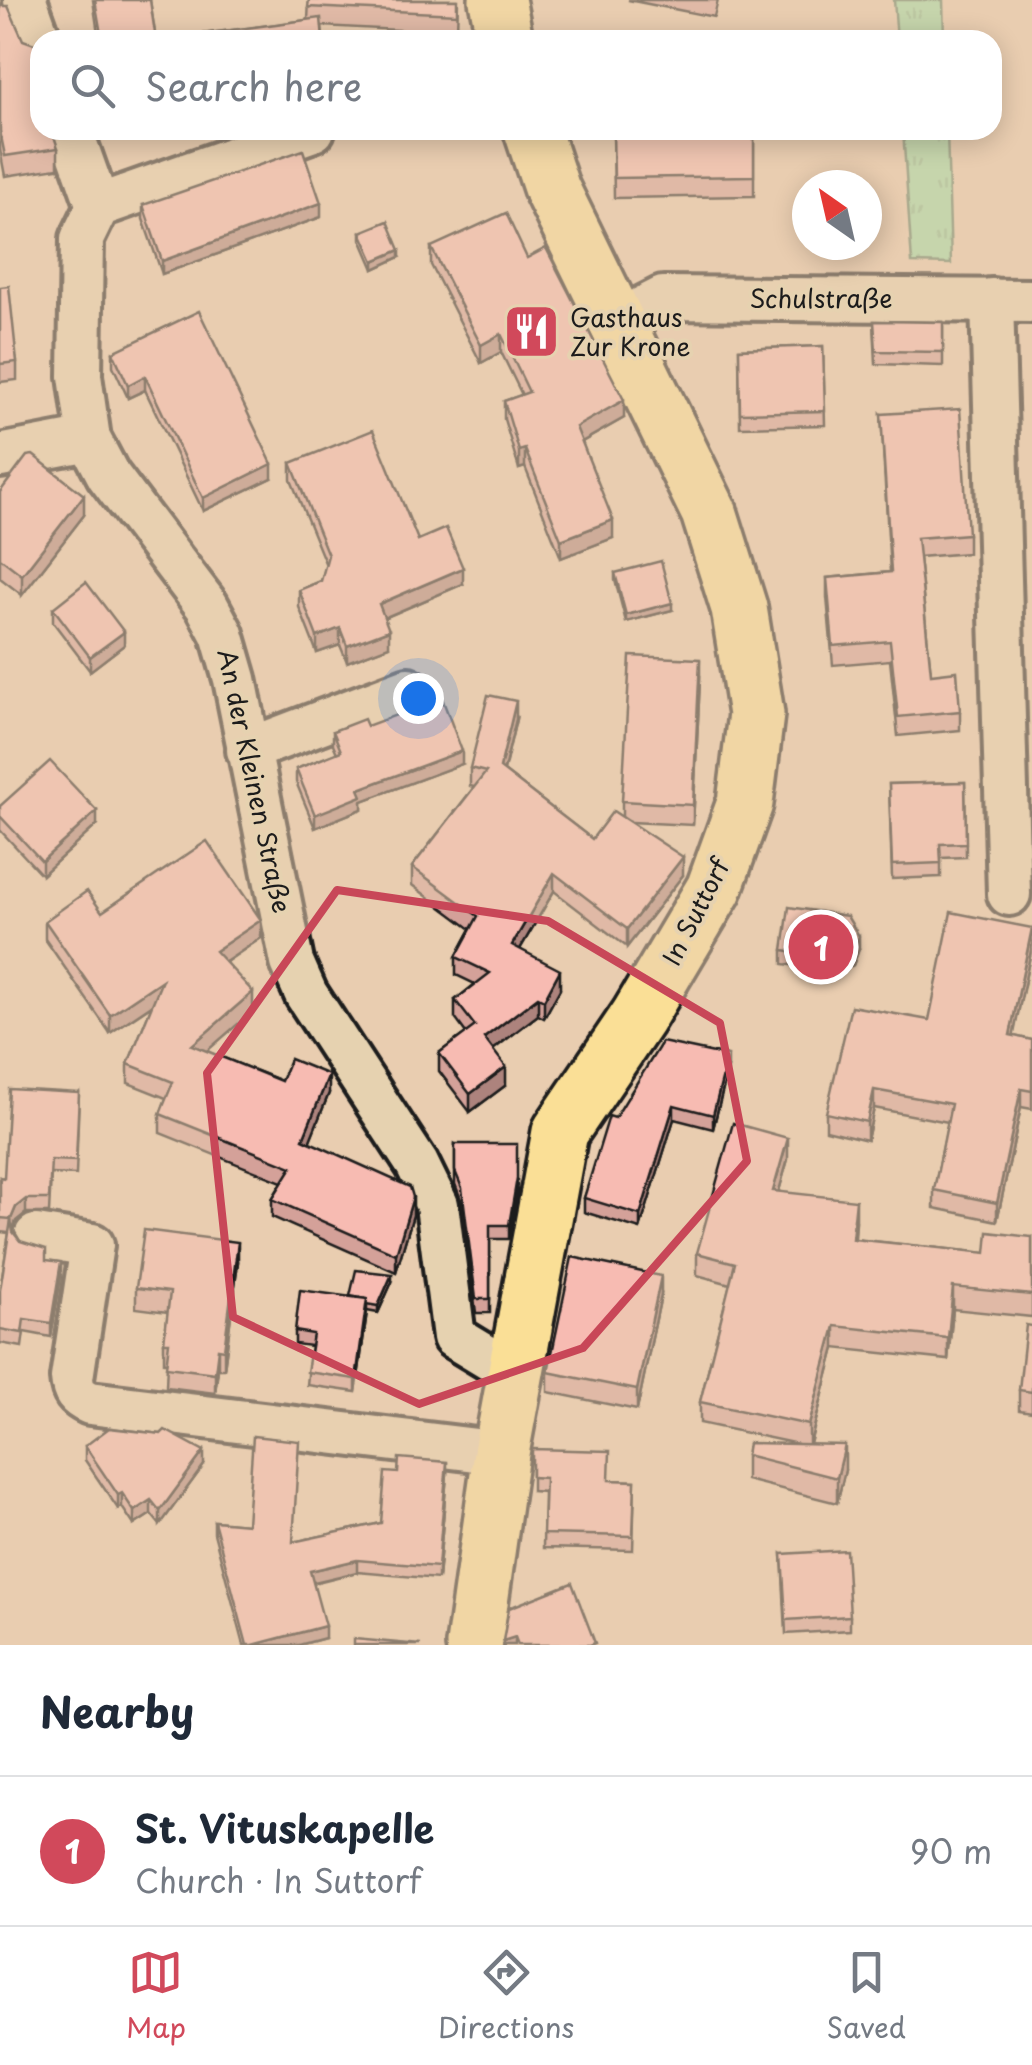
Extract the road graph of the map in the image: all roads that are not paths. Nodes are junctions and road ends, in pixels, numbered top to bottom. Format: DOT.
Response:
graph roads {
  1 [pos="25,0"];
  2 [pos="497,0"];
  3 [pos="36,30"];
  4 [pos="503,30"];
  5 [pos="75,140"];
  6 [pos="286,140"];
  7 [pos="535,140"];
  8 [pos="98,206"];
  9 [pos="1012,301"];
  10 [pos="616,322"];
  11 [pos="89,438"];
  12 [pos="0,456"];
  13 [pos="408,689"];
  14 [pos="248,750"];
  15 [pos="1010,894"];
  16 [pos="36,1236"];
  17 [pos="515,1374"];
  18 [pos="502,1452"];
  19 [pos="474,1645"];
  1 -- 3 [label="street"];
  2 -- 4 [label="main road"];
  5 -- 8 [label="street"];
  6 -- 8 [label="street"];
  7 -- 10 [label="main road, In Suttorf"];
  8 -- 11 [label="street, An der Kleinen Straße"];
  9 -- 10 [label="street, Schulstraße"];
  9 -- 15 [label="street"];
  10 -- 17 [label="main road, In Suttorf"];
  11 -- 12 [label="street"];
  11 -- 14 [label="street, An der Kleinen Straße"];
  13 -- 14 [label="street"];
  14 -- 17 [label="street, An der Kleinen Straße"];
  16 -- 18 [label="street"];
  17 -- 18 [label="main road, In Suttorf"];
  18 -- 19 [label="main road, In Suttorf"];
}
